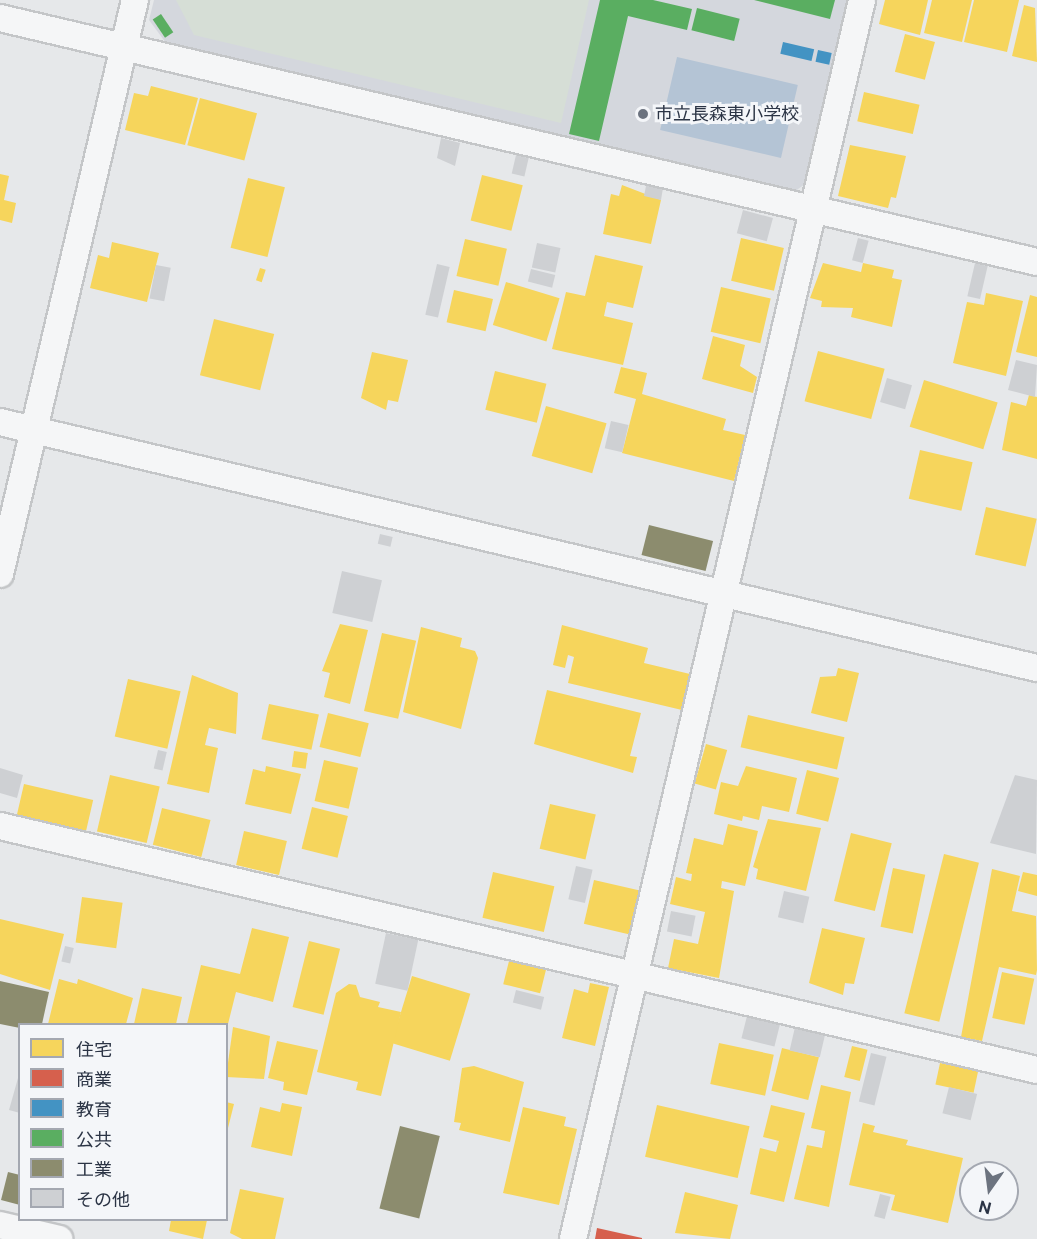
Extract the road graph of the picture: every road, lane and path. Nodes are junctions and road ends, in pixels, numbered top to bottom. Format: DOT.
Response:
graph roads {
  1 [pos="135,0"];
  2 [pos="862,0"];
  3 [pos="0,18"];
  4 [pos="124,47"];
  5 [pos="813,211"];
  6 [pos="1037,262"];
  7 [pos="0,422"];
  8 [pos="35,430"];
  9 [pos="0,574"];
  10 [pos="725,594"];
  11 [pos="1037,668"];
  12 [pos="0,826"];
  13 [pos="632,975"];
  14 [pos="1037,1070"];
  15 [pos="0,1225"];
  16 [pos="59,1239"];
  17 [pos="573,1239"];
  1 -- 4 [label="street"];
  2 -- 5 [label="street"];
  3 -- 4 [label="street"];
  4 -- 5 [label="street"];
  4 -- 8 [label="street"];
  5 -- 6 [label="street"];
  5 -- 10 [label="street"];
  7 -- 8 [label="street"];
  8 -- 9 [label="street"];
  8 -- 10 [label="street"];
  10 -- 11 [label="street"];
  10 -- 13 [label="street"];
  12 -- 13 [label="street"];
  13 -- 14 [label="street"];
  13 -- 17 [label="street"];
  15 -- 16 [label="street"];
}
